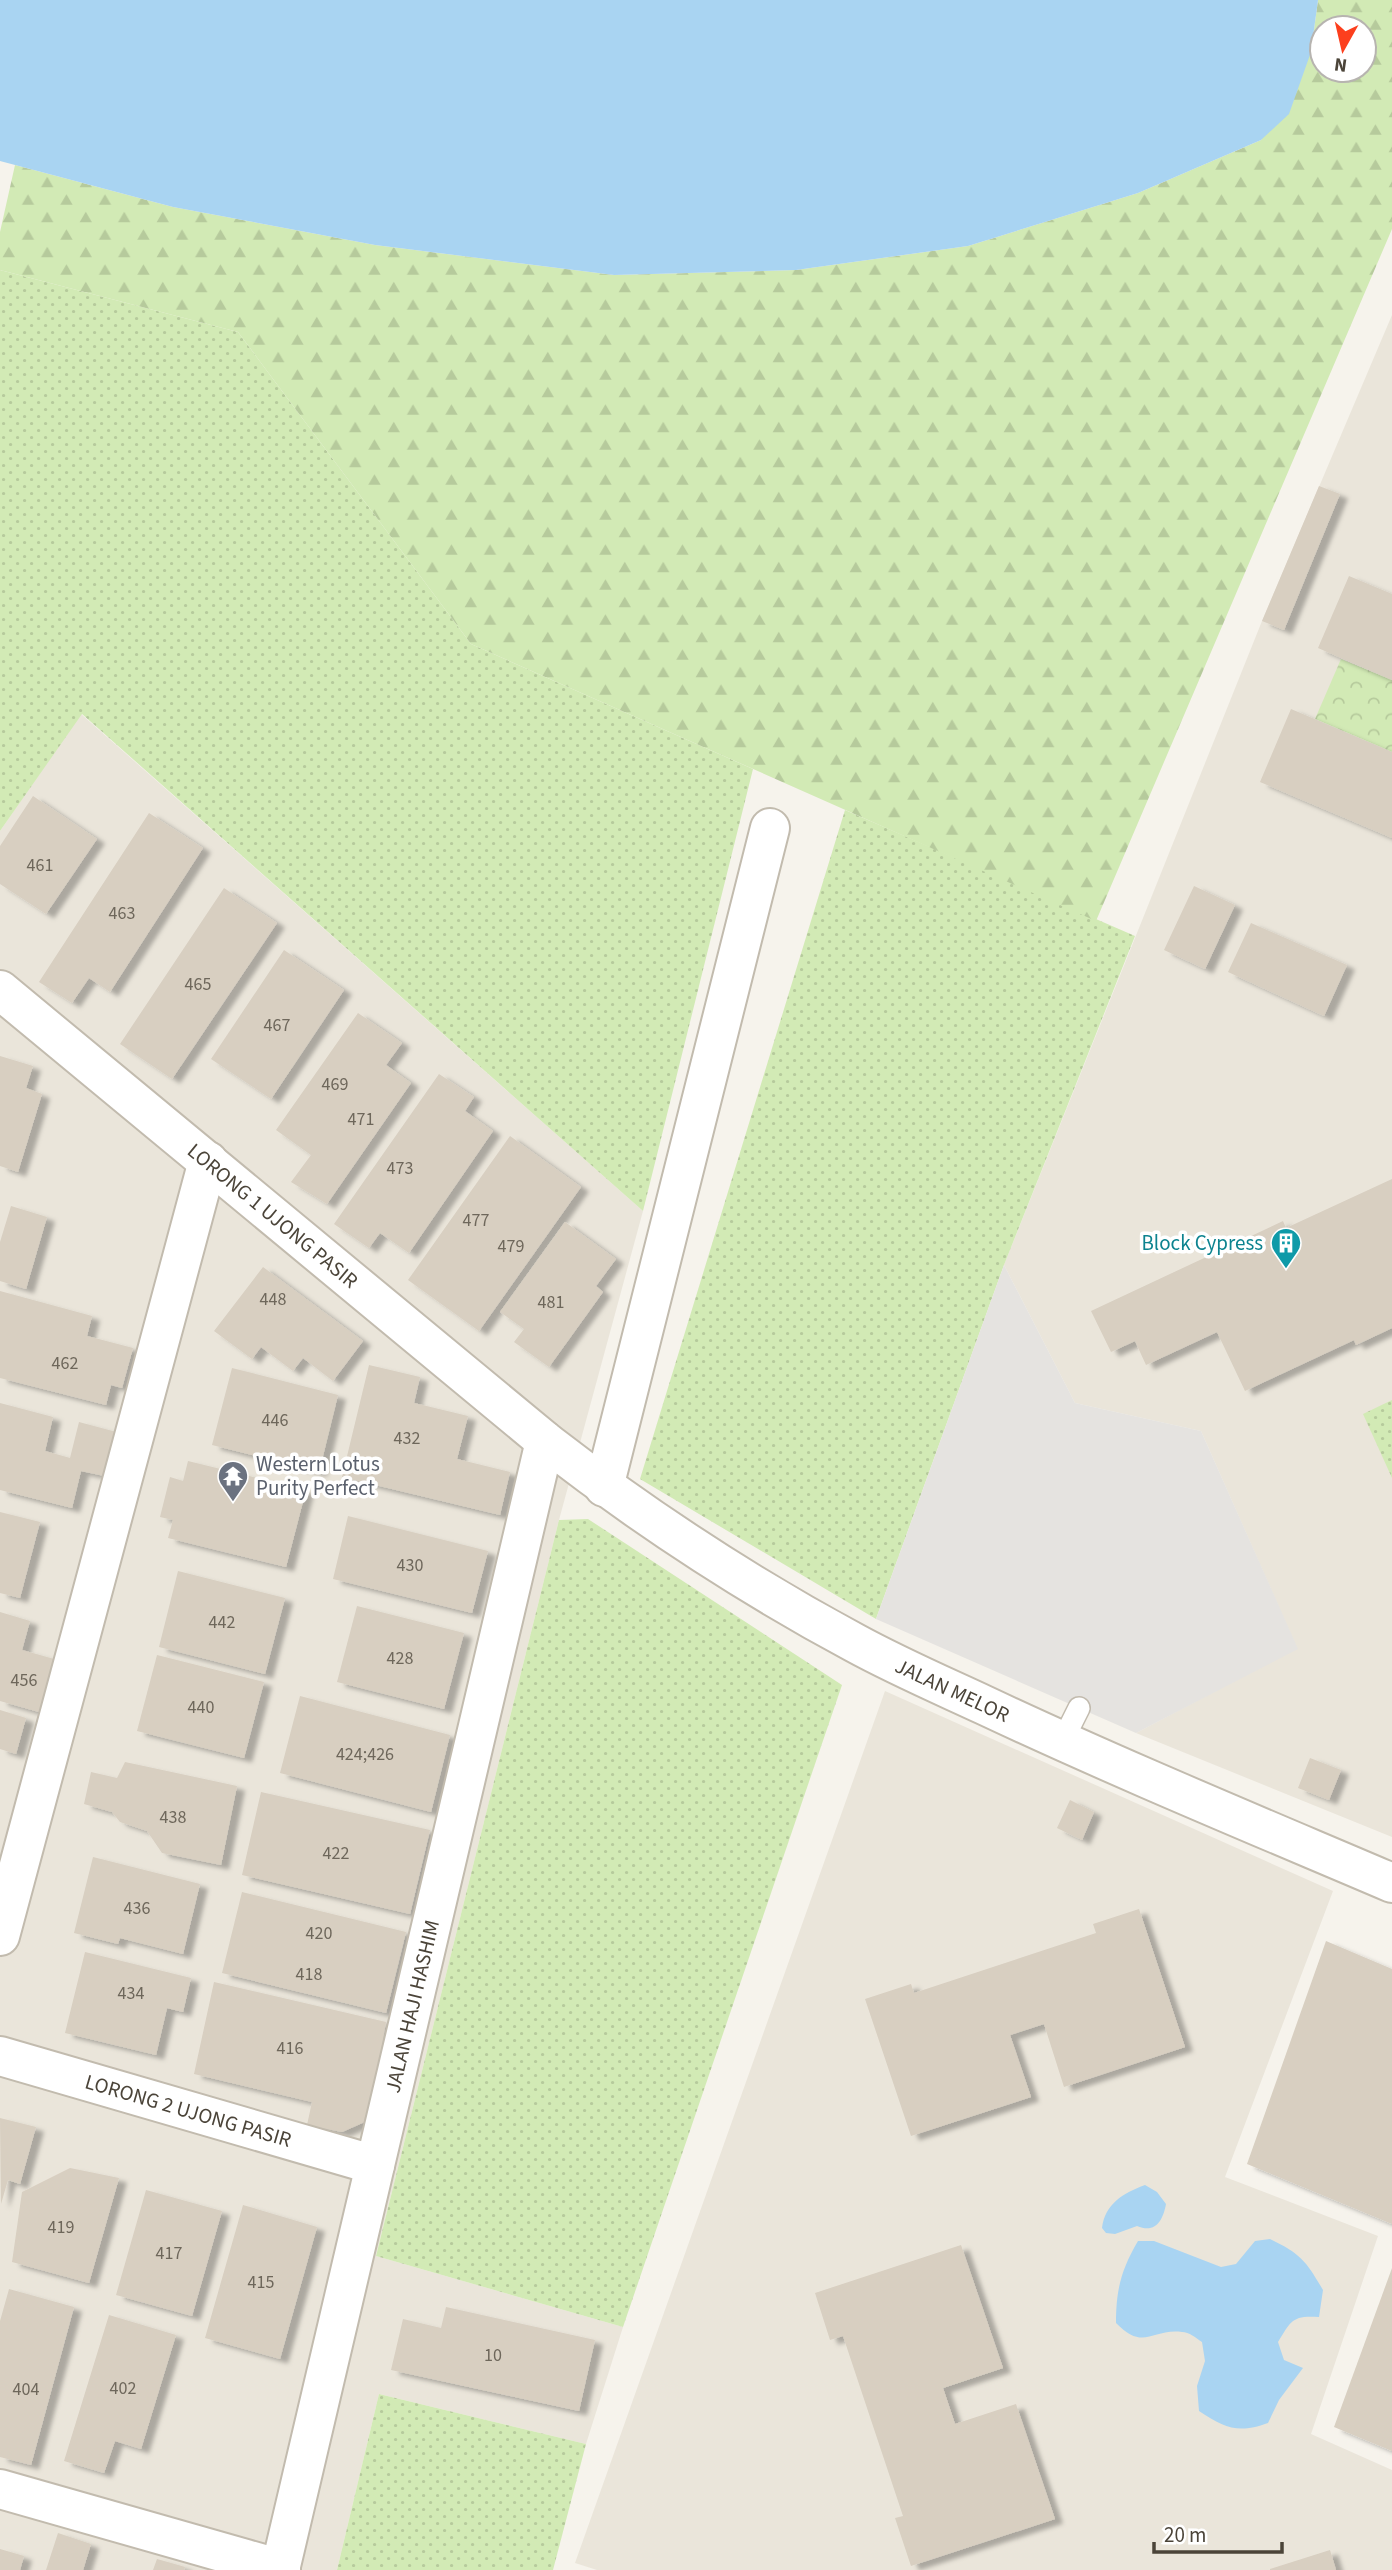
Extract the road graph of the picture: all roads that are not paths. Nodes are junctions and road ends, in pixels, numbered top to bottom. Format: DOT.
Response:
graph roads {
  1 [pos="770,828"];
  2 [pos="0,989"];
  3 [pos="208,1161"];
  4 [pos="545,1441"];
  5 [pos="604,1487"];
  6 [pos="1079,1708"];
  7 [pos="1062,1742"];
  8 [pos="1392,1883"];
  9 [pos="0,1936"];
  10 [pos="0,2056"];
  11 [pos="376,2165"];
  12 [pos="0,2489"];
  13 [pos="280,2570"];
  1 -- 5 [label="street"];
  2 -- 3 [label="street, LORONG 1 UJONG PASIR"];
  3 -- 4 [label="street, LORONG 1 UJONG PASIR"];
  3 -- 9 [label="street"];
  4 -- 5 [label="street, JALAN MELOR"];
  4 -- 11 [label="street, JALAN HAJI HASHIM"];
  5 -- 7 [label="street, JALAN MELOR"];
  6 -- 7 [label="lane"];
  7 -- 8 [label="street, JALAN MELOR"];
  10 -- 11 [label="street, LORONG 2 UJONG PASIR"];
  11 -- 13 [label="street, JALAN HAJI HASHIM"];
  12 -- 13 [label="street"];
}
